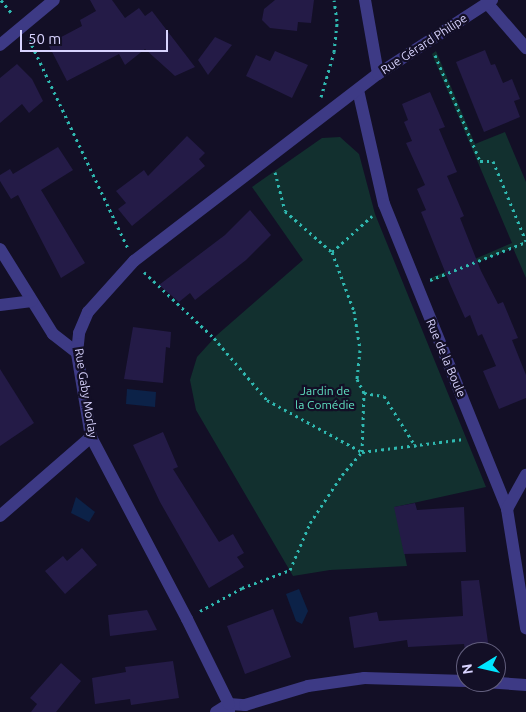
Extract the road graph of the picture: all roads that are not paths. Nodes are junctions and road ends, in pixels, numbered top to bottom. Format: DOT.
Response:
graph roads {
  1 [pos="54,0"];
  2 [pos="365,0"];
  3 [pos="490,1"];
  4 [pos="0,45"];
  5 [pos="526,48"];
  6 [pos="378,74"];
  7 [pos="358,90"];
  8 [pos="0,249"];
  9 [pos="32,301"];
  10 [pos="0,306"];
  11 [pos="77,353"];
  12 [pos="91,437"];
  13 [pos="526,475"];
  14 [pos="507,509"];
  15 [pos="0,516"];
  16 [pos="526,628"];
  17 [pos="456,681"];
  18 [pos="506,684"];
  19 [pos="526,685"];
  20 [pos="229,708"];
  21 [pos="216,712"];
  1 -- 4 [label="street"];
  2 -- 6 [label="street"];
  3 -- 5 [label="street"];
  3 -- 6 [label="street, Rue Gérard Philipe"];
  6 -- 7 [label="street, Rue Gérard Philipe"];
  7 -- 11 [label="street, Rue Gaby Morlay"];
  7 -- 14 [label="street, Rue de la Boule"];
  8 -- 9 [label="street"];
  9 -- 10 [label="street"];
  9 -- 11 [label="street"];
  11 -- 12 [label="street, Rue Gaby Morlay"];
  12 -- 15 [label="street"];
  12 -- 20 [label="street, Rue Gaby Morlay"];
  13 -- 14 [label="street"];
  14 -- 16 [label="street, Rue de la Boule"];
  17 -- 20 [label="street"];
  18 -- 19 [label="street"];
  20 -- 21 [label="street"];
}
